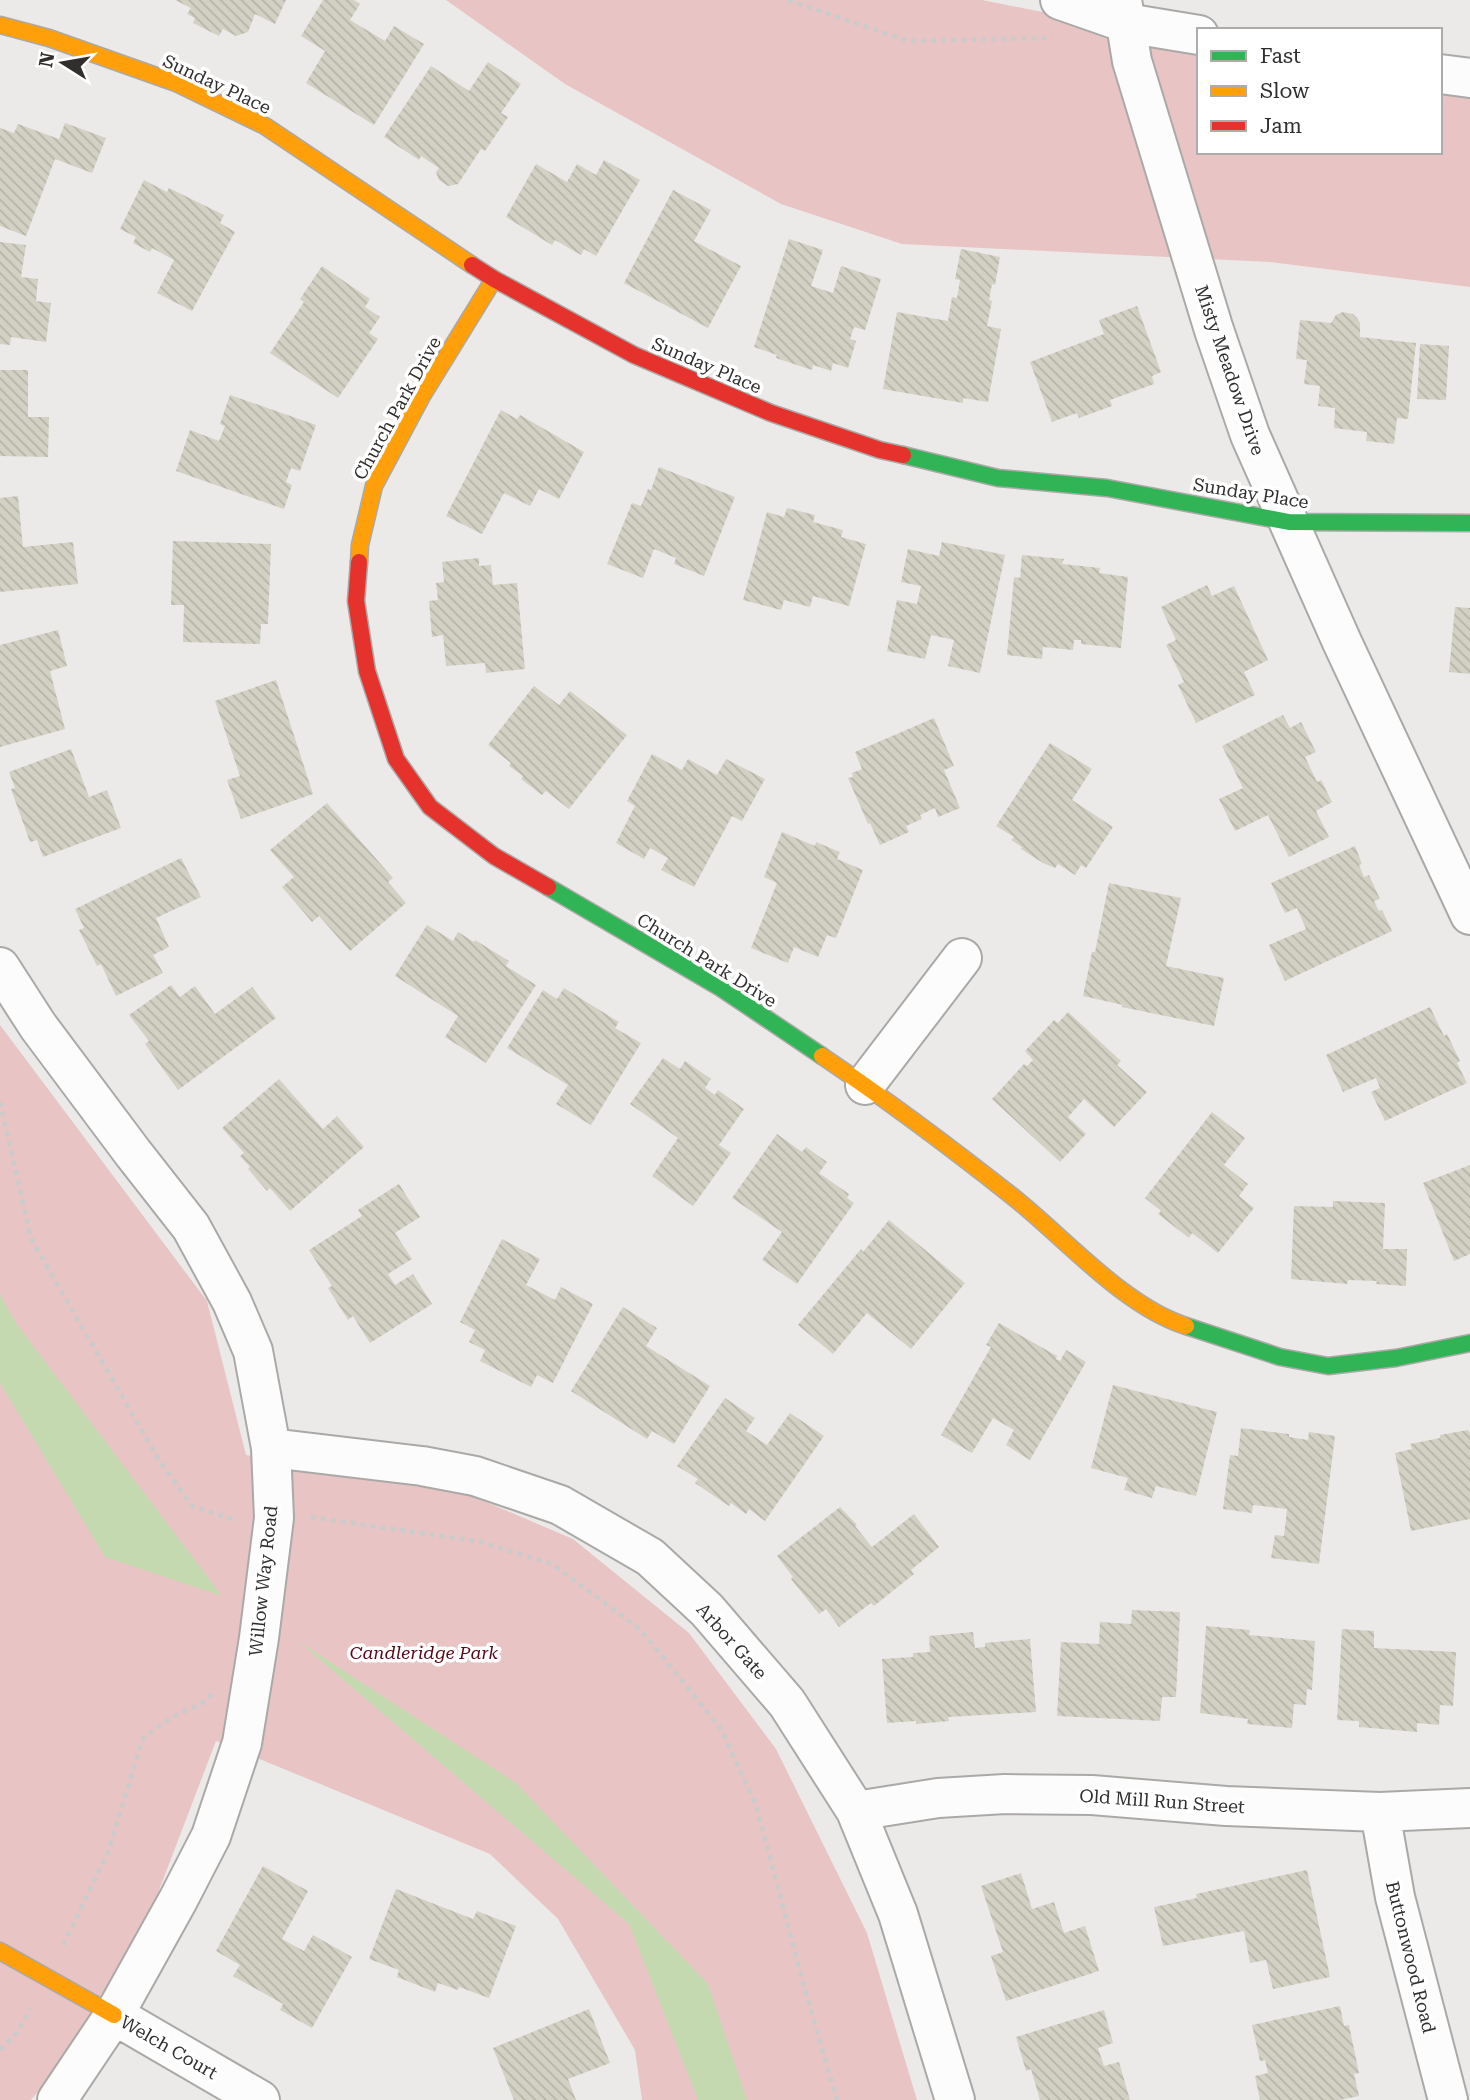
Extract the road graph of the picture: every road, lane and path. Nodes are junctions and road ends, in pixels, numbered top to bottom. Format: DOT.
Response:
graph roads {
  1 [pos="788,0"];
  2 [pos="1060,0"];
  3 [pos="1124,11"];
  4 [pos="0,25"];
  5 [pos="1197,33"];
  6 [pos="1064,38"];
  7 [pos="1442,74"];
  8 [pos="1470,78"];
  9 [pos="494,279"];
  10 [pos="1289,522"];
  11 [pos="1470,523"];
  12 [pos="1470,915"];
  13 [pos="962,958"];
  14 [pos="0,967"];
  15 [pos="865,1085"];
  16 [pos="0,1101"];
  17 [pos="1470,1343"];
  18 [pos="271,1448"];
  19 [pos="256,1519"];
  20 [pos="238,1533"];
  21 [pos="221,1684"];
  22 [pos="1470,1808"];
  23 [pos="856,1811"];
  24 [pos="1380,1812"];
  25 [pos="0,1951"];
  26 [pos="48,1978"];
  27 [pos="114,2015"];
  28 [pos="0,2050"];
  29 [pos="57,2100"];
  30 [pos="260,2100"];
  31 [pos="837,2100"];
  32 [pos="954,2100"];
  33 [pos="1448,2100"];
  1 -- 6 [label="path"];
  2 -- 3 [label="street"];
  3 -- 5 [label="street"];
  3 -- 10 [label="street, Misty Meadow Drive"];
  4 -- 9 [label="street, Sunday Place"];
  7 -- 8 [label="street"];
  9 -- 10 [label="street, Sunday Place"];
  9 -- 15 [label="street, Church Park Drive"];
  10 -- 11 [label="street, Sunday Place"];
  10 -- 12 [label="street, Misty Meadow Drive"];
  13 -- 15 [label="street"];
  14 -- 18 [label="street, Willow Way Road"];
  15 -- 17 [label="street, Church Park Drive"];
  16 -- 19 [label="path"];
  18 -- 19 [label="street, Willow Way Road"];
  18 -- 23 [label="street, Arbor Gate"];
  19 -- 20 [label="path"];
  19 -- 27 [label="street, Willow Way Road"];
  19 -- 31 [label="path"];
  21 -- 26 [label="path"];
  22 -- 24 [label="street, Old Mill Run Street"];
  23 -- 24 [label="street, Old Mill Run Street"];
  23 -- 32 [label="street, Arbor Gate"];
  24 -- 33 [label="street, Buttonwood Road"];
  25 -- 26 [label="street"];
  26 -- 27 [label="street"];
  26 -- 28 [label="path"];
  27 -- 29 [label="street, Willow Way Road"];
  27 -- 30 [label="street, Welch Court"];
}
